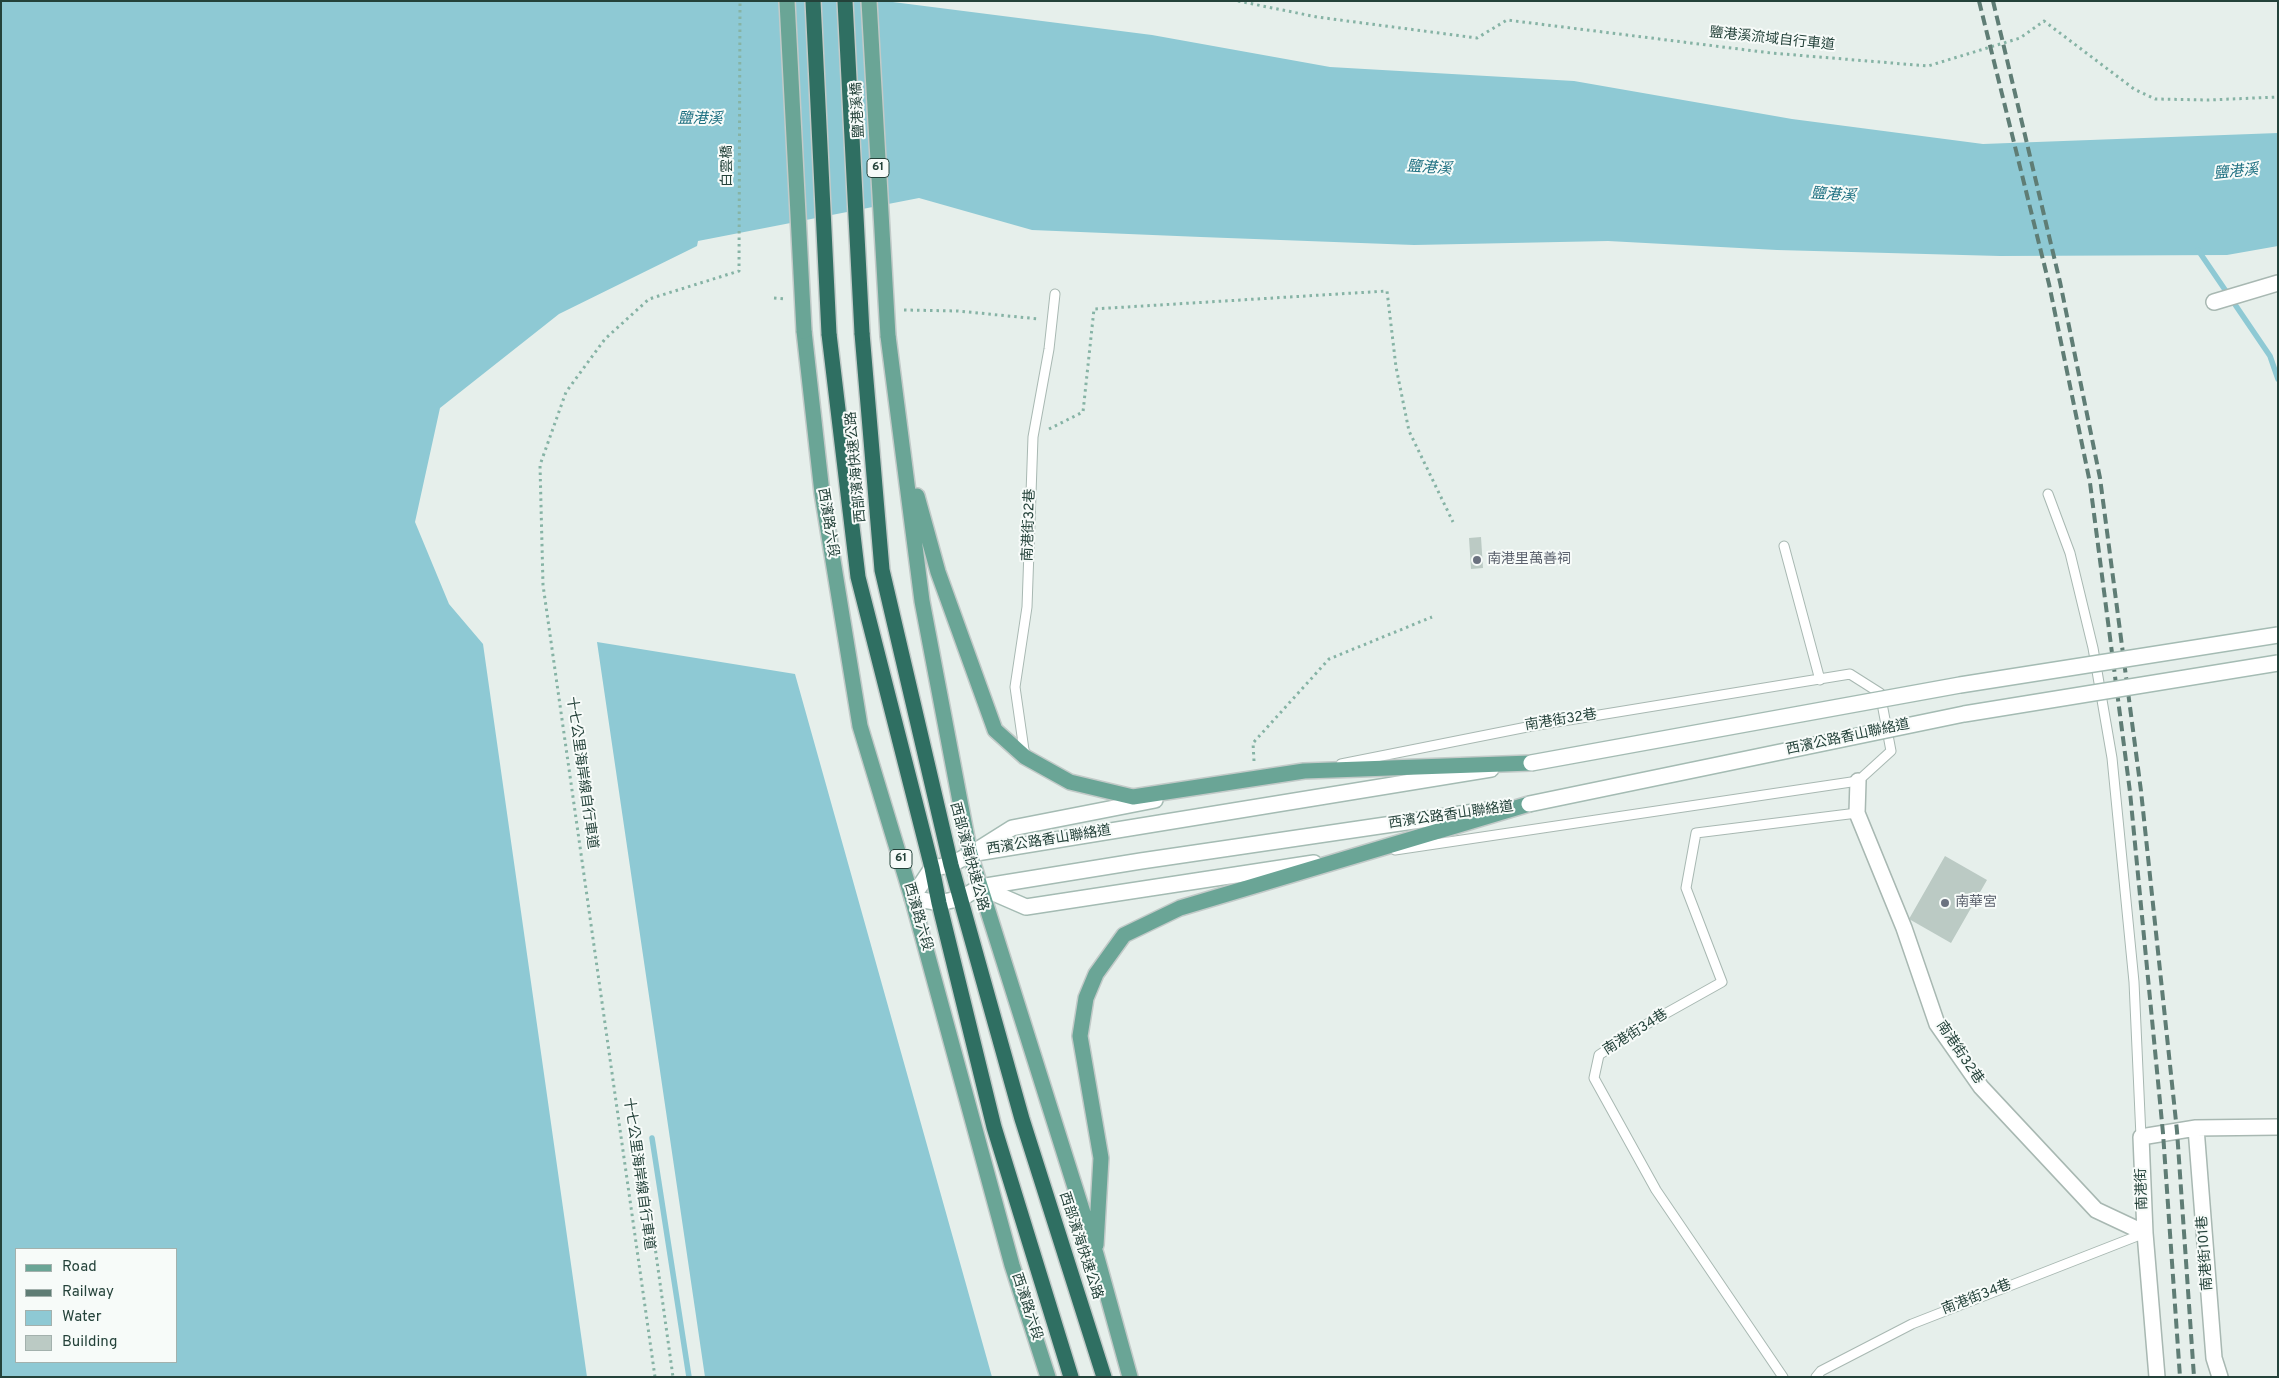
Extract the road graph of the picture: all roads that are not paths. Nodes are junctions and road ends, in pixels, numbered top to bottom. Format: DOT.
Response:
graph roads {
  1 [pos="786,1"];
  2 [pos="813,1"];
  3 [pos="845,1"];
  4 [pos="869,1"];
  5 [pos="2278,283"];
  6 [pos="1055,294"];
  7 [pos="2217,301"];
  8 [pos="862,333"];
  9 [pos="903,444"];
  10 [pos="2048,494"];
  11 [pos="1784,546"];
  12 [pos="2278,635"];
  13 [pos="2278,663"];
  14 [pos="1820,680"];
  15 [pos="1025,757"];
  16 [pos="1531,763"];
  17 [pos="1304,771"];
  18 [pos="1858,781"];
  19 [pos="1529,804"];
  20 [pos="1857,812"];
  21 [pos="970,854"];
  22 [pos="1360,856"];
  23 [pos="951,864"];
  24 [pos="932,868"];
  25 [pos="980,887"];
  26 [pos="912,898"];
  27 [pos="962,898"];
  28 [pos="939,902"];
  29 [pos="2278,1127"];
  30 [pos="2196,1128"];
  31 [pos="2141,1137"];
  32 [pos="2145,1233"];
  33 [pos="1096,1254"];
  34 [pos="1048,1377"];
  35 [pos="1071,1377"];
  36 [pos="1104,1377"];
  37 [pos="1130,1377"];
  38 [pos="1783,1377"];
  39 [pos="1816,1377"];
  40 [pos="2157,1377"];
  41 [pos="2220,1377"];
  1 -- 26 [label="main road, 西濱路六段 / 61, bridge"];
  2 -- 24 [label="highway, 西部濱海快速公路 / 61, bridge"];
  3 -- 8 [label="highway, 鹽港溪橋 / 61, bridge"];
  4 -- 9 [label="main road, 鹽港溪橋 / 61, bridge"];
  5 -- 7 [label="street"];
  6 -- 15 [label="lane, 南港街32巷"];
  8 -- 23 [label="highway, 西部濱海快速公路 / 61"];
  9 -- 15 [label="main road"];
  9 -- 21 [label="main road, 61"];
  10 -- 31 [label="lane"];
  11 -- 14 [label="lane"];
  12 -- 16 [label="street, 西濱公路香山聯絡道, bridge"];
  13 -- 19 [label="street, 西濱公路香山聯絡道, bridge"];
  14 -- 17 [label="lane, 南港街32巷"];
  14 -- 18 [label="lane, 南港街32巷"];
  15 -- 17 [label="main road"];
  16 -- 17 [label="main road"];
  16 -- 21 [label="street, 西濱公路香山聯絡道"];
  17 -- 21 [label="street"];
  18 -- 20 [label="street, 南港街32巷"];
  18 -- 22 [label="lane"];
  19 -- 22 [label="main road"];
  19 -- 25 [label="street, 西濱公路香山聯絡道"];
  20 -- 32 [label="street, 南港街32巷"];
  20 -- 38 [label="lane, 南港街34巷"];
  21 -- 23 [label="street, 西濱公路香山聯絡道"];
  21 -- 25 [label="main road, 61"];
  22 -- 25 [label="street"];
  22 -- 33 [label="main road"];
  23 -- 24 [label="street, 西濱公路香山聯絡道"];
  23 -- 27 [label="highway, 西部濱海快速公路 / 61"];
  24 -- 26 [label="street"];
  24 -- 28 [label="highway, 西部濱海快速公路 / 61"];
  25 -- 27 [label="street, 西濱公路香山聯絡道"];
  25 -- 33 [label="main road, 61"];
  26 -- 28 [label="street, 西濱公路香山聯絡道"];
  26 -- 34 [label="main road, 西濱路六段 / 61"];
  27 -- 28 [label="street, 西濱公路香山聯絡道"];
  27 -- 36 [label="highway, 西部濱海快速公路 / 61"];
  28 -- 35 [label="highway, 西部濱海快速公路 / 61"];
  29 -- 30 [label="street"];
  30 -- 31 [label="street"];
  30 -- 41 [label="street, 南港街101巷"];
  31 -- 32 [label="street, 南港街"];
  32 -- 39 [label="lane, 南港街34巷"];
  32 -- 40 [label="street, 南港街"];
  33 -- 37 [label="main road, 61"];
}
